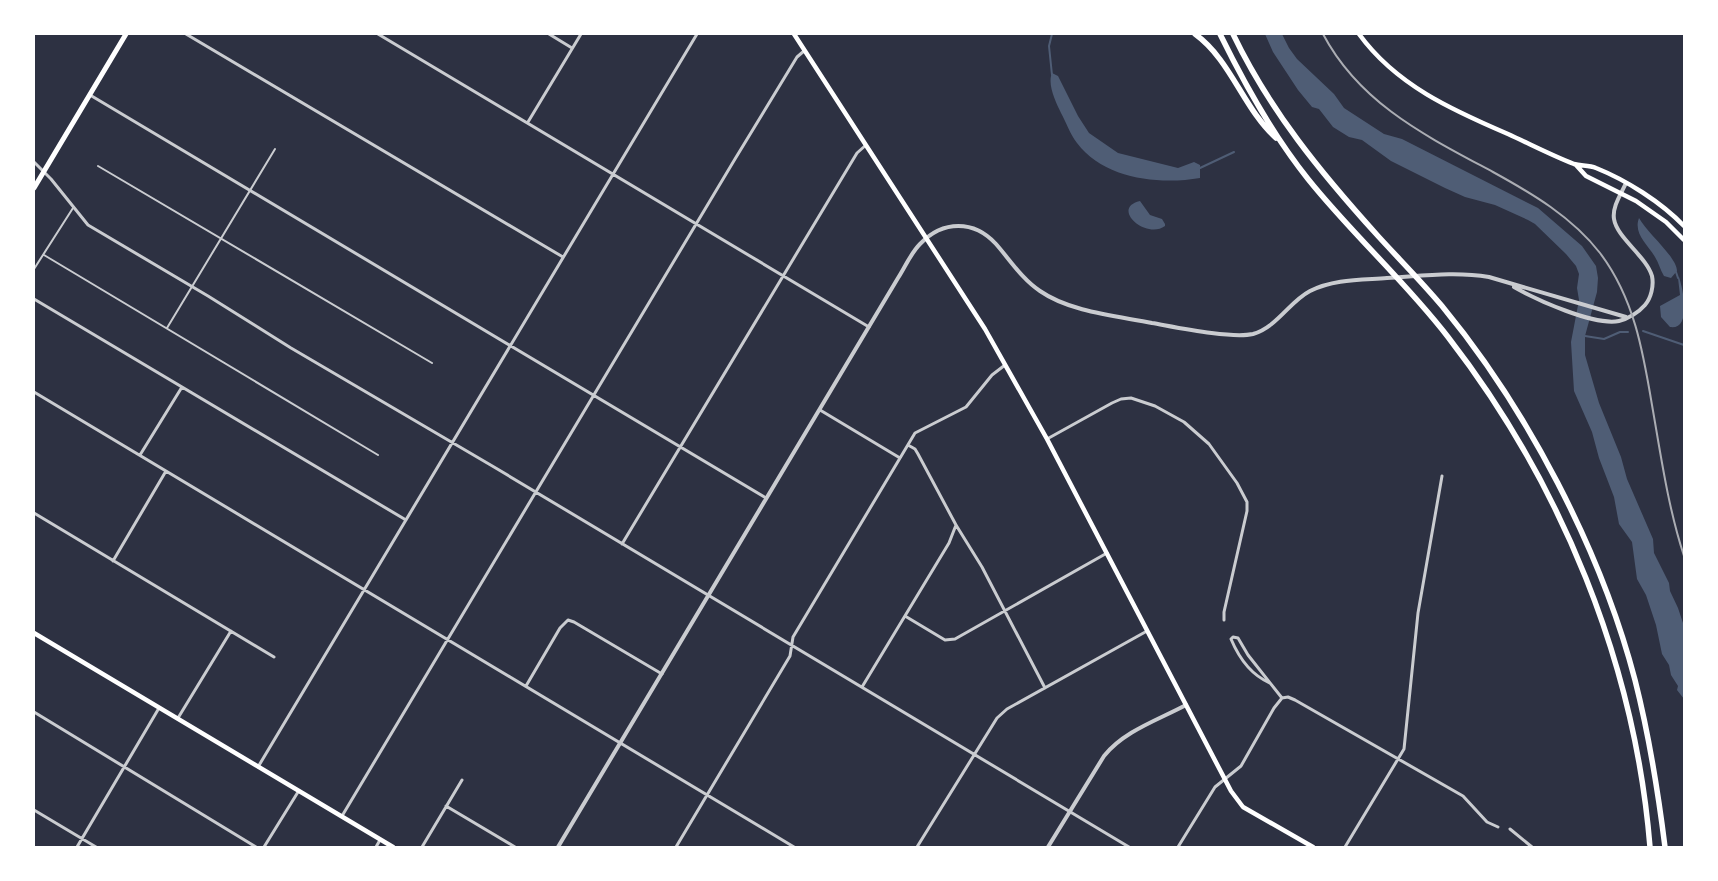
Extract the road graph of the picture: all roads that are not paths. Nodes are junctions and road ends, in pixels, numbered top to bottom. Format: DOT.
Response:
graph roads {
  1 [pos="126,34"];
  2 [pos="186,34"];
  3 [pos="378,34"];
  4 [pos="549,34"];
  5 [pos="581,34"];
  6 [pos="697,34"];
  7 [pos="794,34"];
  8 [pos="1195,34"];
  9 [pos="1220,34"];
  10 [pos="1233,34"];
  11 [pos="1359,34"];
  12 [pos="572,48"];
  13 [pos="804,51"];
  14 [pos="90,95"];
  15 [pos="528,122"];
  16 [pos="1282,144"];
  17 [pos="866,145"];
  18 [pos="275,149"];
  19 [pos="34,162"];
  20 [pos="1576,165"];
  21 [pos="98,166"];
  22 [pos="44,171"];
  23 [pos="613,174"];
  24 [pos="1626,183"];
  25 [pos="34,188"];
  26 [pos="250,189"];
  27 [pos="1621,194"];
  28 [pos="73,208"];
  29 [pos="696,224"];
  30 [pos="1684,226"];
  31 [pos="221,238"];
  32 [pos="927,238"];
  33 [pos="1684,240"];
  34 [pos="44,255"];
  35 [pos="563,258"];
  36 [pos="34,269"];
  37 [pos="783,275"];
  38 [pos="1508,283"];
  39 [pos="192,287"];
  40 [pos="34,299"];
  41 [pos="1626,317"];
  42 [pos="869,327"];
  43 [pos="167,328"];
  44 [pos="510,345"];
  45 [pos="432,363"];
  46 [pos="1005,365"];
  47 [pos="182,387"];
  48 [pos="34,392"];
  49 [pos="594,395"];
  50 [pos="820,410"];
  51 [pos="1047,439"];
  52 [pos="452,442"];
  53 [pos="908,444"];
  54 [pos="680,447"];
  55 [pos="140,455"];
  56 [pos="378,455"];
  57 [pos="900,458"];
  58 [pos="166,471"];
  59 [pos="1442,476"];
  60 [pos="536,492"];
  61 [pos="767,498"];
  62 [pos="34,513"];
  63 [pos="406,520"];
  64 [pos="956,525"];
  65 [pos="622,544"];
  66 [pos="1107,553"];
  67 [pos="113,561"];
  68 [pos="365,590"];
  69 [pos="709,596"];
  70 [pos="1004,611"];
  71 [pos="905,616"];
  72 [pos="1224,620"];
  73 [pos="230,631"];
  74 [pos="1147,631"];
  75 [pos="34,633"];
  76 [pos="447,640"];
  77 [pos="791,646"];
  78 [pos="274,657"];
  79 [pos="662,674"];
  80 [pos="1270,683"];
  81 [pos="526,686"];
  82 [pos="862,687"];
  83 [pos="1045,688"];
  84 [pos="1282,698"];
  85 [pos="1186,705"];
  86 [pos="159,708"];
  87 [pos="34,712"];
  88 [pos="177,719"];
  89 [pos="620,744"];
  90 [pos="974,755"];
  91 [pos="1399,760"];
  92 [pos="258,767"];
  93 [pos="124,768"];
  94 [pos="462,780"];
  95 [pos="1225,780"];
  96 [pos="298,792"];
  97 [pos="707,795"];
  98 [pos="446,806"];
  99 [pos="34,810"];
  100 [pos="1069,812"];
  101 [pos="342,817"];
  102 [pos="1498,827"];
  103 [pos="1510,829"];
  104 [pos="82,839"];
  105 [pos="380,840"];
  106 [pos="77,847"];
  107 [pos="96,847"];
  108 [pos="256,847"];
  109 [pos="264,847"];
  110 [pos="376,847"];
  111 [pos="393,847"];
  112 [pos="422,847"];
  113 [pos="515,847"];
  114 [pos="558,847"];
  115 [pos="676,847"];
  116 [pos="794,847"];
  117 [pos="918,847"];
  118 [pos="1048,847"];
  119 [pos="1129,847"];
  120 [pos="1178,847"];
  121 [pos="1311,847"];
  122 [pos="1345,847"];
  123 [pos="1532,847"];
  124 [pos="1650,847"];
  125 [pos="1665,847"];
  1 -- 14 [label="main road"];
  2 -- 35 [label="street"];
  3 -- 15 [label="street"];
  4 -- 12 [label="street"];
  5 -- 12 [label="street"];
  6 -- 23 [label="street"];
  7 -- 13 [label="main road"];
  8 -- 16 [label="highway"];
  9 -- 16 [label="highway"];
  10 -- 125 [label="highway"];
  11 -- 20 [label="main road"];
  12 -- 15 [label="street"];
  13 -- 17 [label="main road"];
  13 -- 29 [label="street"];
  14 -- 22 [label="main road"];
  14 -- 26 [label="street"];
  15 -- 23 [label="street"];
  16 -- 124 [label="highway"];
  17 -- 32 [label="main road"];
  17 -- 37 [label="street"];
  18 -- 26 [label="lane"];
  19 -- 22 [label="street"];
  20 -- 24 [label="main road"];
  20 -- 27 [label="main road"];
  21 -- 31 [label="lane"];
  22 -- 25 [label="main road"];
  22 -- 28 [label="street"];
  23 -- 29 [label="street"];
  23 -- 35 [label="street"];
  24 -- 27 [label="street"];
  24 -- 30 [label="main road"];
  26 -- 31 [label="lane"];
  26 -- 44 [label="street"];
  27 -- 33 [label="main road"];
  27 -- 41 [label="street"];
  28 -- 34 [label="lane"];
  28 -- 39 [label="street"];
  29 -- 37 [label="street"];
  29 -- 49 [label="street"];
  31 -- 39 [label="lane"];
  31 -- 45 [label="lane"];
  32 -- 38 [label="street"];
  32 -- 42 [label="street"];
  32 -- 46 [label="main road"];
  34 -- 36 [label="lane"];
  34 -- 43 [label="lane"];
  35 -- 44 [label="street"];
  37 -- 42 [label="street"];
  37 -- 54 [label="street"];
  38 -- 41 [label="street"];
  38 -- 41 [label="street"];
  39 -- 43 [label="lane"];
  39 -- 52 [label="street"];
  40 -- 47 [label="street"];
  42 -- 50 [label="street"];
  43 -- 56 [label="lane"];
  44 -- 49 [label="street"];
  44 -- 52 [label="street"];
  46 -- 51 [label="main road"];
  46 -- 53 [label="street"];
  47 -- 55 [label="street"];
  47 -- 63 [label="street"];
  48 -- 55 [label="street"];
  49 -- 54 [label="street"];
  49 -- 60 [label="street"];
  50 -- 57 [label="street"];
  50 -- 61 [label="street"];
  51 -- 66 [label="main road"];
  51 -- 72 [label="street"];
  52 -- 60 [label="street"];
  52 -- 63 [label="street"];
  53 -- 57 [label="street"];
  53 -- 64 [label="street"];
  54 -- 61 [label="street"];
  54 -- 65 [label="street"];
  55 -- 58 [label="street"];
  57 -- 77 [label="street"];
  58 -- 67 [label="street"];
  58 -- 68 [label="street"];
  59 -- 91 [label="street"];
  60 -- 65 [label="street"];
  60 -- 76 [label="street"];
  61 -- 69 [label="street"];
  62 -- 67 [label="street"];
  63 -- 68 [label="street"];
  64 -- 70 [label="street"];
  64 -- 71 [label="street"];
  65 -- 69 [label="street"];
  66 -- 70 [label="street"];
  66 -- 74 [label="main road"];
  67 -- 73 [label="street"];
  68 -- 76 [label="street"];
  68 -- 92 [label="street"];
  69 -- 77 [label="street"];
  69 -- 79 [label="street"];
  70 -- 71 [label="street"];
  70 -- 83 [label="street"];
  71 -- 82 [label="street"];
  73 -- 78 [label="street"];
  73 -- 88 [label="street"];
  74 -- 83 [label="street"];
  74 -- 85 [label="main road"];
  75 -- 86 [label="main road"];
  76 -- 81 [label="street"];
  76 -- 101 [label="street"];
  77 -- 82 [label="street"];
  77 -- 97 [label="street"];
  79 -- 81 [label="street"];
  79 -- 89 [label="street"];
  80 -- 80 [label="street"];
  80 -- 84 [label="street"];
  81 -- 89 [label="street"];
  82 -- 90 [label="street"];
  83 -- 90 [label="street"];
  84 -- 91 [label="street"];
  84 -- 95 [label="street"];
  85 -- 95 [label="main road"];
  85 -- 100 [label="street"];
  86 -- 88 [label="main road"];
  86 -- 93 [label="street"];
  87 -- 93 [label="street"];
  88 -- 92 [label="main road"];
  89 -- 97 [label="street"];
  89 -- 114 [label="street"];
  90 -- 100 [label="street"];
  90 -- 117 [label="street"];
  91 -- 102 [label="street"];
  91 -- 122 [label="street"];
  92 -- 96 [label="main road"];
  93 -- 104 [label="street"];
  93 -- 108 [label="street"];
  94 -- 98 [label="street"];
  95 -- 120 [label="street"];
  95 -- 121 [label="main road"];
  96 -- 101 [label="main road"];
  96 -- 109 [label="street"];
  97 -- 115 [label="street"];
  97 -- 116 [label="street"];
  98 -- 112 [label="street"];
  98 -- 113 [label="street"];
  99 -- 104 [label="street"];
  100 -- 118 [label="street"];
  100 -- 119 [label="street"];
  101 -- 105 [label="main road"];
  103 -- 123 [label="street"];
  104 -- 106 [label="street"];
  104 -- 107 [label="street"];
  105 -- 110 [label="street"];
  105 -- 111 [label="main road"];
}
